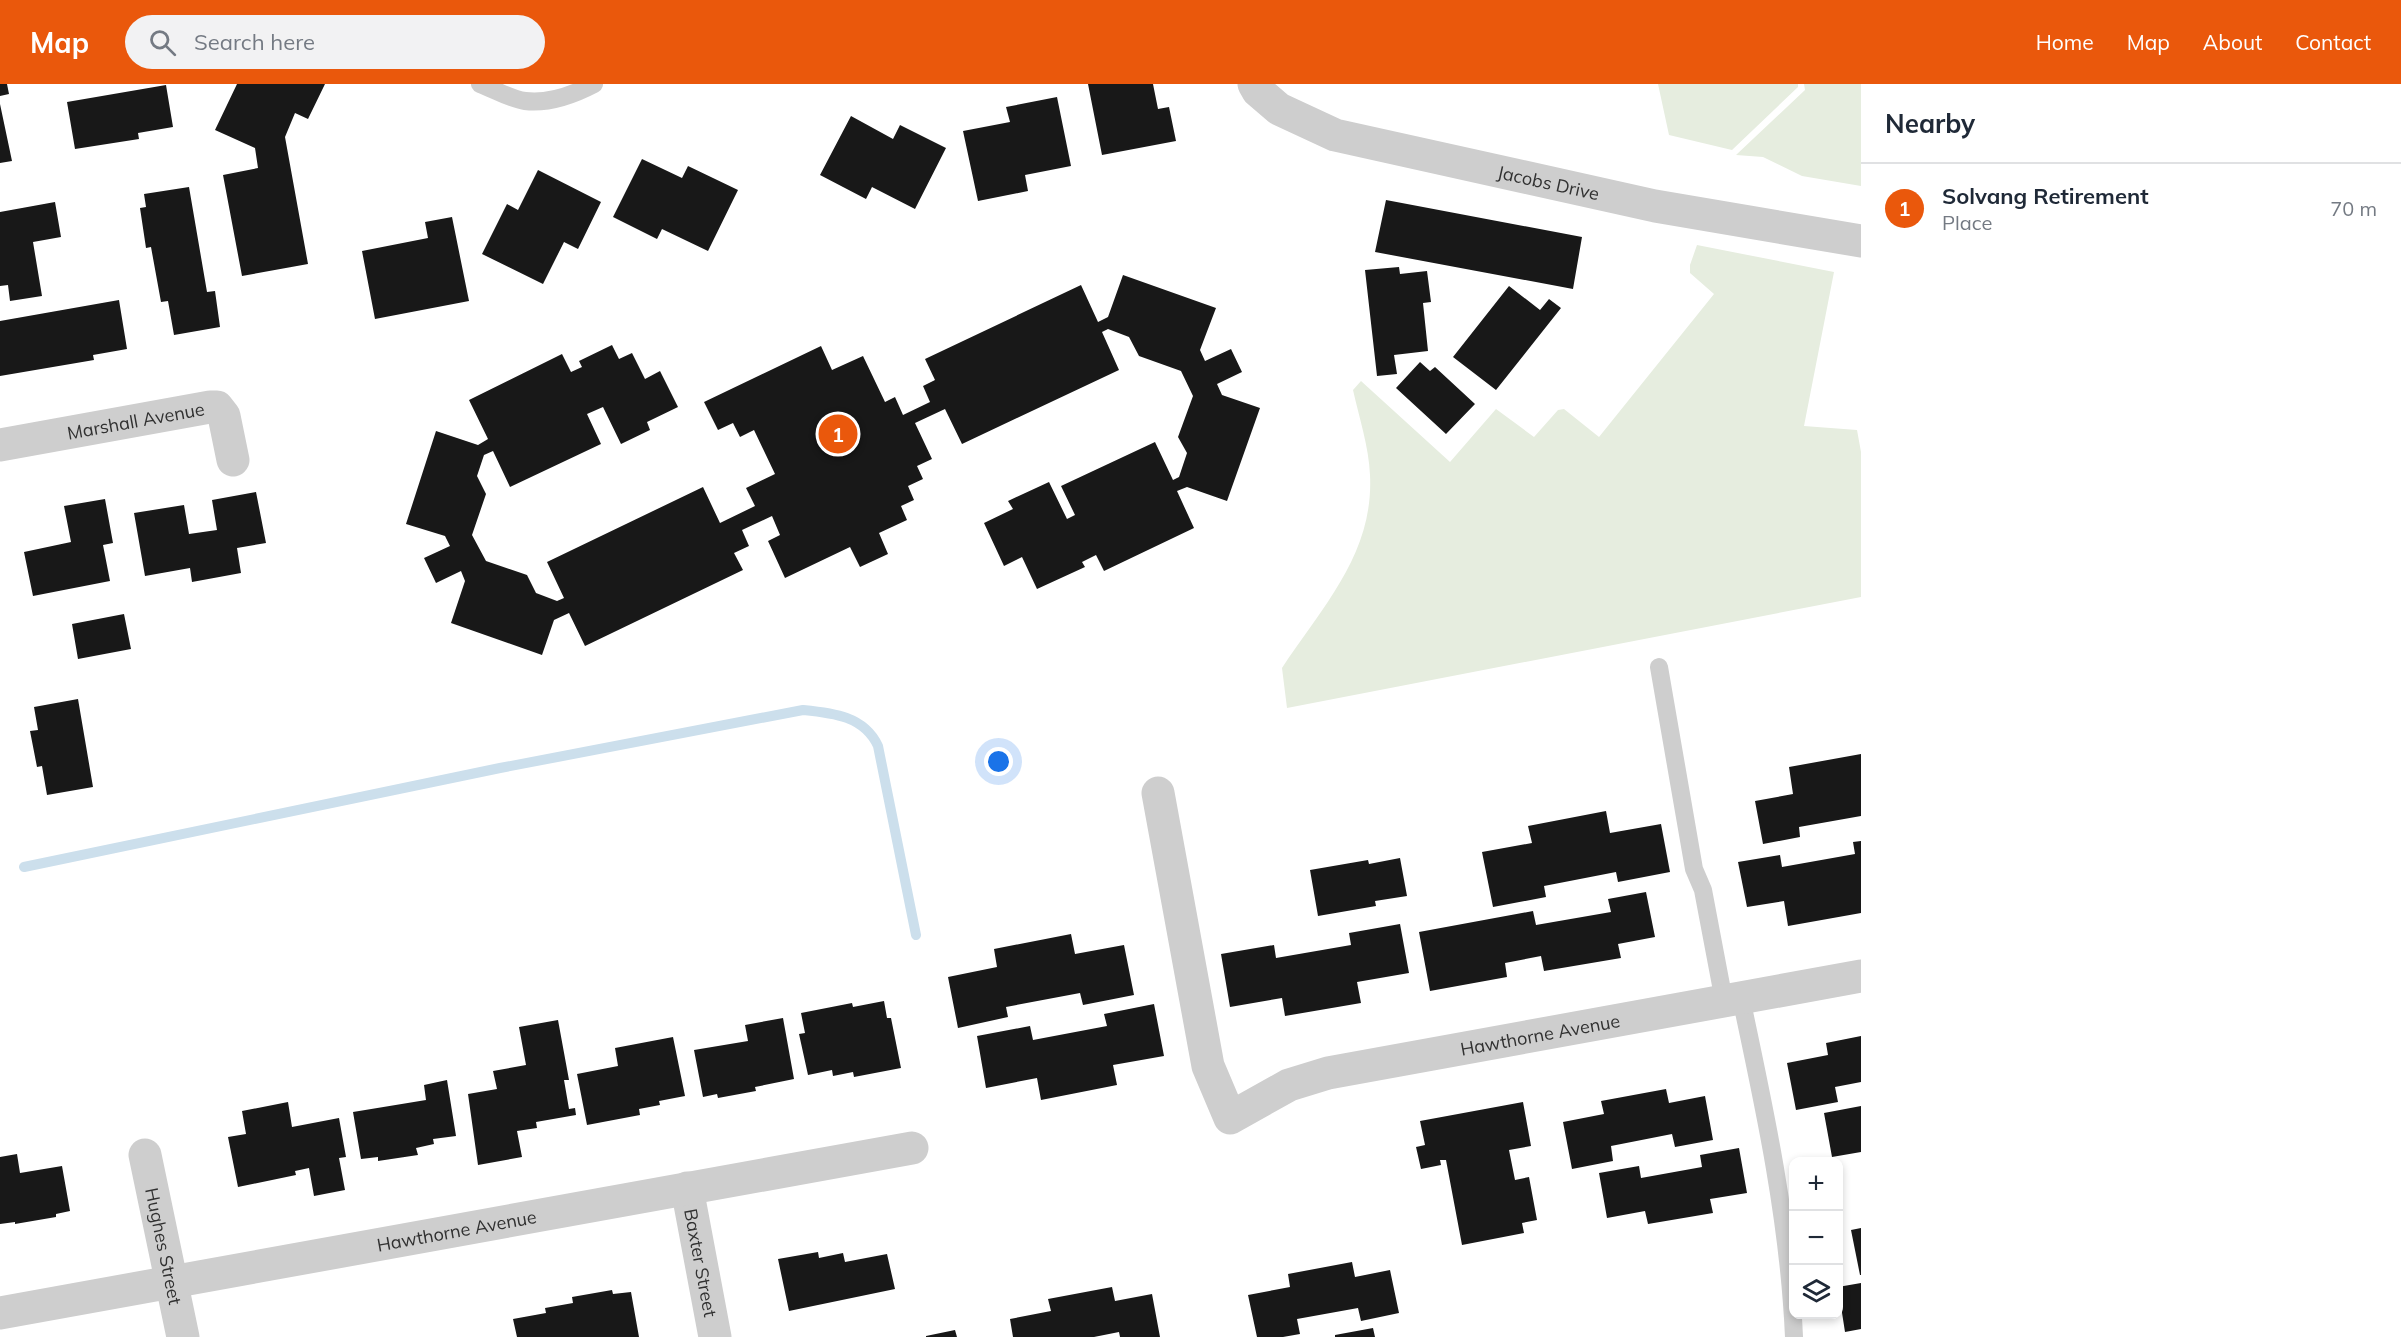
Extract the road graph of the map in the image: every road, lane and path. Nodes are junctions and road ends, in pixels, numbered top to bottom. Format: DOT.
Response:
graph roads {
  1 [pos="480,84"];
  2 [pos="594,84"];
  3 [pos="1254,84"];
  4 [pos="1861,241"];
  5 [pos="0,445"];
  6 [pos="233,460"];
  7 [pos="1659,667"];
  8 [pos="1158,793"];
  9 [pos="1861,976"];
  10 [pos="1733,1000"];
  11 [pos="912,1148"];
  12 [pos="145,1155"];
  13 [pos="687,1188"];
  14 [pos="172,1280"];
  15 [pos="0,1313"];
  16 [pos="183,1337"];
  17 [pos="715,1337"];
  18 [pos="1794,1337"];
  1 -- 2 [label="lane"];
  3 -- 4 [label="street, Jacobs Drive"];
  5 -- 6 [label="street, Marshall Avenue"];
  7 -- 10 [label="lane"];
  8 -- 10 [label="street, Hawthorne Avenue"];
  9 -- 10 [label="street, Hawthorne Avenue"];
  10 -- 18 [label="lane"];
  11 -- 13 [label="street, Hawthorne Avenue"];
  12 -- 14 [label="street, Hughes Street"];
  13 -- 14 [label="street, Hawthorne Avenue"];
  13 -- 17 [label="street, Baxter Street"];
  14 -- 15 [label="street, Hawthorne Avenue"];
  14 -- 16 [label="street, Hughes Street"];
}
